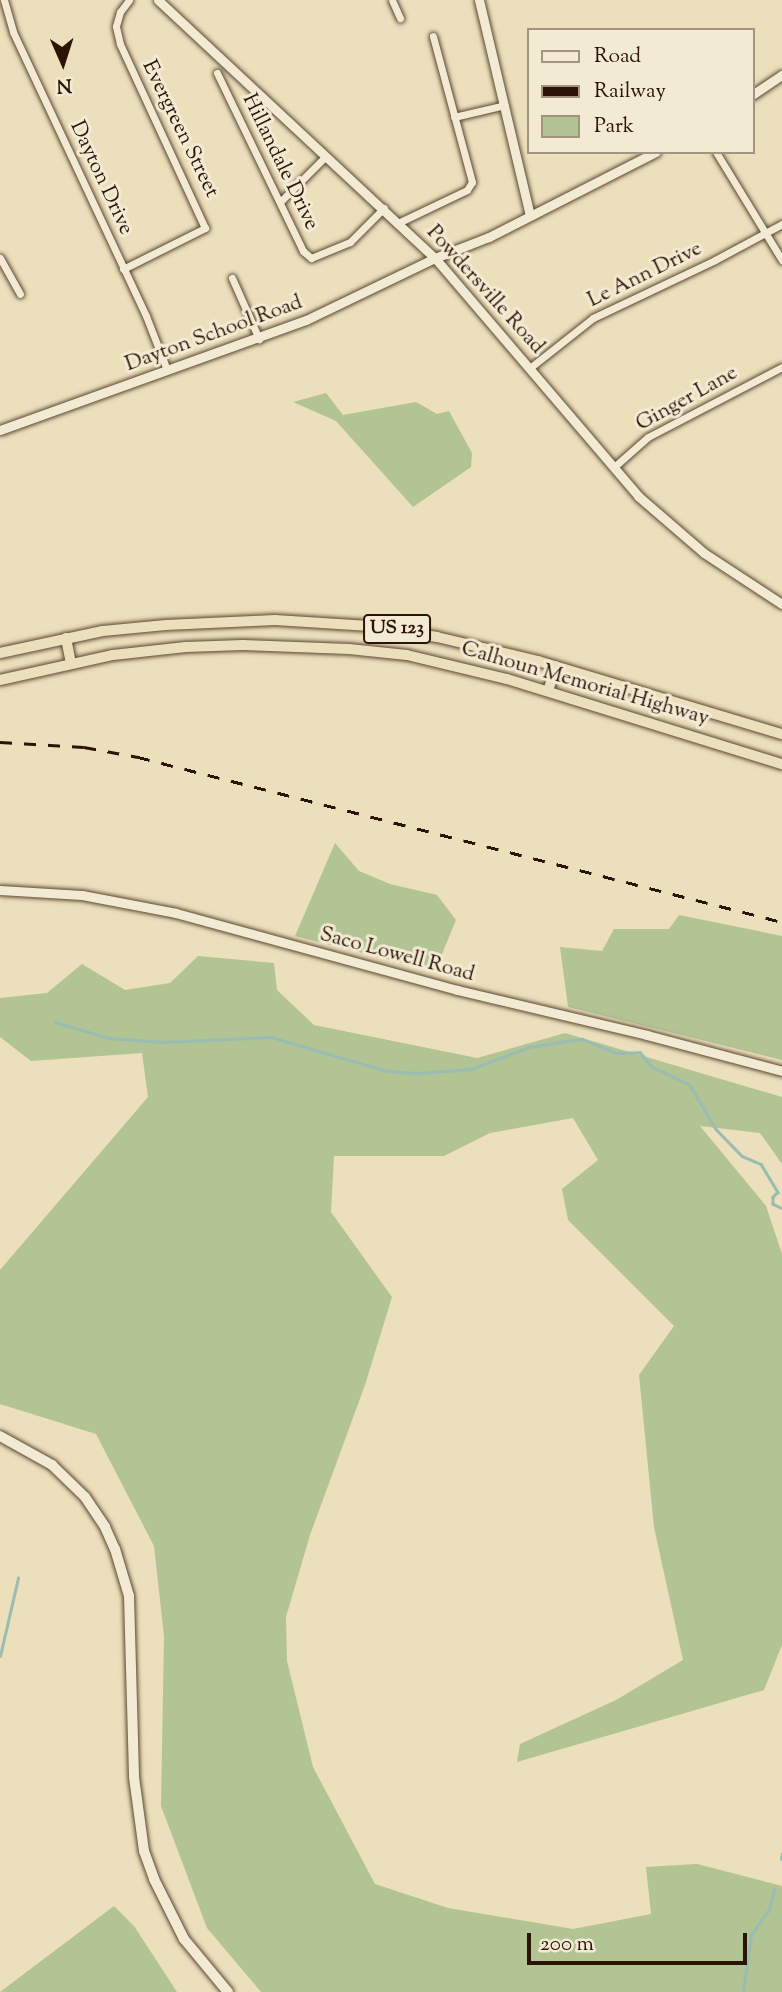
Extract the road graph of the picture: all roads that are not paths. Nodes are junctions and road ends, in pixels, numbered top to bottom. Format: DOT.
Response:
graph roads {
  1 [pos="4,0"];
  2 [pos="129,0"];
  3 [pos="158,0"];
  4 [pos="392,0"];
  5 [pos="479,0"];
  6 [pos="400,18"];
  7 [pos="433,36"];
  8 [pos="217,73"];
  9 [pos="782,75"];
  10 [pos="754,94"];
  11 [pos="505,105"];
  12 [pos="454,117"];
  13 [pos="652,154"];
  14 [pos="717,154"];
  15 [pos="326,156"];
  16 [pos="281,202"];
  17 [pos="384,208"];
  18 [pos="530,215"];
  19 [pos="400,222"];
  20 [pos="782,224"];
  21 [pos="766,234"];
  22 [pos="0,258"];
  23 [pos="435,258"];
  24 [pos="782,260"];
  25 [pos="123,268"];
  26 [pos="232,278"];
  27 [pos="20,294"];
  28 [pos="259,339"];
  29 [pos="531,368"];
  30 [pos="782,368"];
  31 [pos="167,370"];
  32 [pos="0,430"];
  33 [pos="614,467"];
  34 [pos="782,604"];
  35 [pos="241,620"];
  36 [pos="66,638"];
  37 [pos="243,645"];
  38 [pos="0,653"];
  39 [pos="71,664"];
  40 [pos="556,666"];
  41 [pos="0,680"];
  42 [pos="548,691"];
  43 [pos="782,734"];
  44 [pos="782,764"];
  45 [pos="0,890"];
  46 [pos="782,1071"];
  47 [pos="0,1436"];
  48 [pos="228,1992"];
  1 -- 25 [label="street, Dayton Drive"];
  2 -- 25 [label="street, Evergreen Street"];
  3 -- 15 [label="street, Powdersville Road"];
  4 -- 6 [label="street"];
  5 -- 11 [label="street"];
  7 -- 12 [label="street"];
  8 -- 16 [label="street, Hillandale Drive"];
  9 -- 10 [label="street"];
  11 -- 12 [label="street"];
  11 -- 18 [label="street"];
  12 -- 19 [label="street"];
  13 -- 18 [label="street, Dayton School Road"];
  14 -- 21 [label="street"];
  15 -- 16 [label="street"];
  15 -- 17 [label="street, Powdersville Road"];
  16 -- 17 [label="street, Hillandale Drive"];
  17 -- 19 [label="street, Powdersville Road"];
  18 -- 23 [label="street, Dayton School Road"];
  19 -- 23 [label="street, Powdersville Road"];
  20 -- 21 [label="street, Le Ann Drive"];
  21 -- 24 [label="street"];
  21 -- 29 [label="street, Le Ann Drive"];
  22 -- 27 [label="street"];
  23 -- 28 [label="street, Dayton School Road"];
  23 -- 29 [label="street, Powdersville Road"];
  25 -- 31 [label="street, Dayton Drive"];
  26 -- 28 [label="street"];
  28 -- 31 [label="street, Dayton School Road"];
  29 -- 33 [label="street, Powdersville Road"];
  30 -- 33 [label="street, Ginger Lane"];
  31 -- 32 [label="street, Dayton School Road"];
  33 -- 34 [label="street, Powdersville Road"];
  35 -- 36 [label="highway, Calhoun Memorial Highway / US 123"];
  35 -- 37 [label="highway"];
  35 -- 40 [label="highway, Calhoun Memorial Highway / US 123"];
  36 -- 38 [label="highway, Calhoun Memorial Highway / US 123"];
  36 -- 39 [label="highway"];
  37 -- 39 [label="highway, Calhoun Memorial Highway / US 123"];
  37 -- 42 [label="highway, Calhoun Memorial Highway / US 123"];
  39 -- 41 [label="highway, Calhoun Memorial Highway / US 123"];
  40 -- 42 [label="highway"];
  40 -- 43 [label="highway, Calhoun Memorial Highway / US 123"];
  42 -- 44 [label="highway, Calhoun Memorial Highway / US 123"];
  45 -- 46 [label="street, Saco Lowell Road"];
  47 -- 48 [label="main road"];
}
